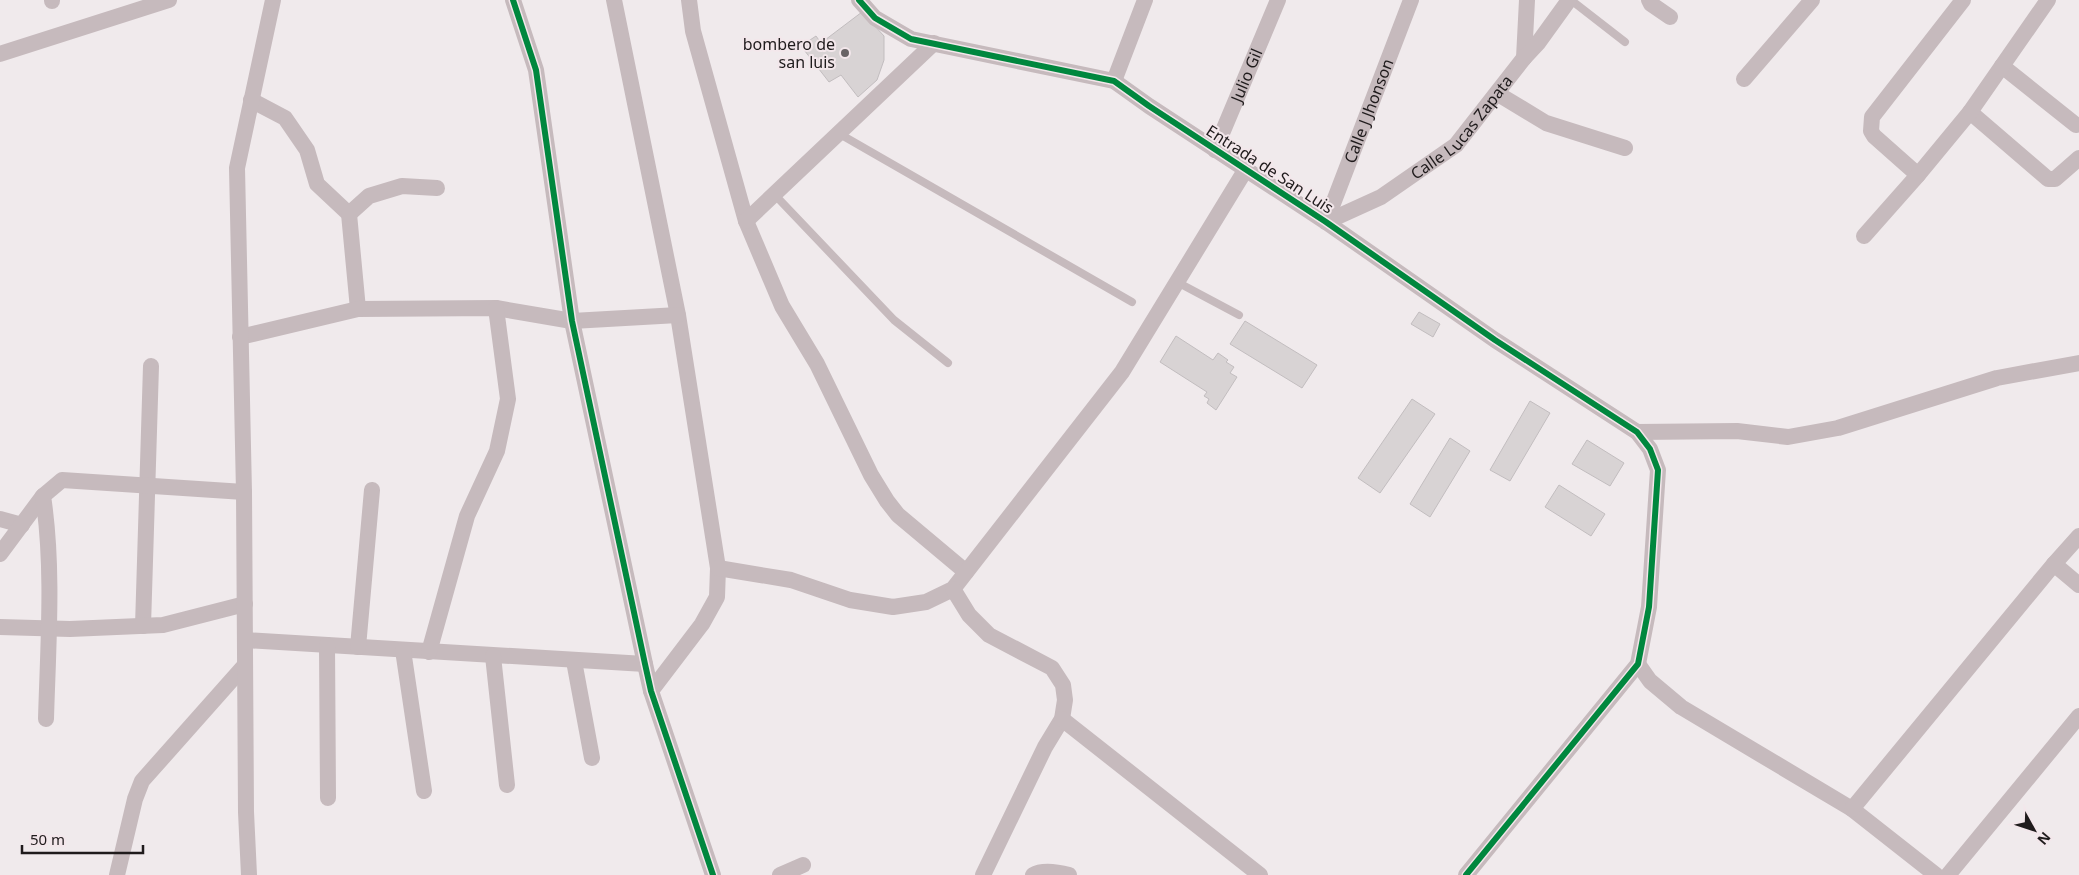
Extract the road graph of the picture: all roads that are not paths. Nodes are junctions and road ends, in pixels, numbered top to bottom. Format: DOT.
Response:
graph roads {
  1 [pos="169,0"];
  2 [pos="273,0"];
  3 [pos="513,0"];
  4 [pos="614,0"];
  5 [pos="689,0"];
  6 [pos="860,0"];
  7 [pos="1145,0"];
  8 [pos="1278,0"];
  9 [pos="1410,0"];
  10 [pos="1527,0"];
  11 [pos="1570,0"];
  12 [pos="1649,0"];
  13 [pos="1812,0"];
  14 [pos="1963,0"];
  15 [pos="2048,0"];
  16 [pos="1670,17"];
  17 [pos="1625,42"];
  18 [pos="934,43"];
  19 [pos="0,54"];
  20 [pos="1524,58"];
  21 [pos="2002,66"];
  22 [pos="1744,80"];
  23 [pos="1114,81"];
  24 [pos="1498,94"];
  25 [pos="251,100"];
  26 [pos="1970,112"];
  27 [pos="2078,125"];
  28 [pos="838,133"];
  29 [pos="1625,148"];
  30 [pos="1215,150"];
  31 [pos="2079,158"];
  32 [pos="1246,169"];
  33 [pos="1918,175"];
  34 [pos="437,188"];
  35 [pos="774,194"];
  36 [pos="349,214"];
  37 [pos="746,221"];
  38 [pos="1326,222"];
  39 [pos="1864,236"];
  40 [pos="1177,282"];
  41 [pos="1132,302"];
  42 [pos="496,308"];
  43 [pos="358,309"];
  44 [pos="678,315"];
  45 [pos="1239,315"];
  46 [pos="572,321"];
  47 [pos="240,337"];
  48 [pos="948,363"];
  49 [pos="2079,363"];
  50 [pos="152,366"];
  51 [pos="1637,432"];
  52 [pos="146,486"];
  53 [pos="372,490"];
  54 [pos="244,492"];
  55 [pos="43,496"];
  56 [pos="0,519"];
  57 [pos="22,525"];
  58 [pos="2079,536"];
  59 [pos="0,554"];
  60 [pos="2054,564"];
  61 [pos="718,568"];
  62 [pos="966,572"];
  63 [pos="2079,585"];
  64 [pos="953,589"];
  65 [pos="245,604"];
  66 [pos="143,626"];
  67 [pos="0,627"];
  68 [pos="48,629"];
  69 [pos="245,640"];
  70 [pos="327,645"];
  71 [pos="358,647"];
  72 [pos="403,650"];
  73 [pos="429,652"];
  74 [pos="493,656"];
  75 [pos="574,661"];
  76 [pos="645,664"];
  77 [pos="1638,664"];
  78 [pos="245,665"];
  79 [pos="651,691"];
  80 [pos="2079,716"];
  81 [pos="46,719"];
  82 [pos="1062,719"];
  83 [pos="592,758"];
  84 [pos="507,785"];
  85 [pos="424,791"];
  86 [pos="328,798"];
  87 [pos="1852,809"];
  88 [pos="803,865"];
  89 [pos="117,875"];
  90 [pos="249,875"];
  91 [pos="713,875"];
  92 [pos="780,875"];
  93 [pos="983,875"];
  94 [pos="1033,875"];
  95 [pos="1069,875"];
  96 [pos="1260,875"];
  97 [pos="1466,875"];
  98 [pos="1936,875"];
  99 [pos="1948,875"];
  1 -- 19 [label="street"];
  2 -- 25 [label="street"];
  3 -- 46 [label="street"];
  4 -- 44 [label="street"];
  5 -- 37 [label="street"];
  6 -- 18 [label="street, Entrada de San Luis"];
  7 -- 23 [label="street"];
  8 -- 30 [label="street, Julio Gil"];
  9 -- 38 [label="street, Calle J Jhonson"];
  10 -- 20 [label="street"];
  11 -- 17 [label="lane"];
  11 -- 20 [label="street, Calle Lucas Zapata"];
  12 -- 16 [label="street"];
  13 -- 22 [label="street"];
  14 -- 33 [label="street"];
  15 -- 21 [label="street"];
  18 -- 23 [label="street, Entrada de San Luis"];
  18 -- 28 [label="street"];
  20 -- 24 [label="street, Calle Lucas Zapata"];
  21 -- 26 [label="street"];
  21 -- 27 [label="street"];
  23 -- 30 [label="street, Entrada de San Luis"];
  24 -- 29 [label="street"];
  24 -- 38 [label="street, Calle Lucas Zapata"];
  25 -- 36 [label="street"];
  25 -- 47 [label="street"];
  26 -- 31 [label="street"];
  26 -- 33 [label="street"];
  28 -- 35 [label="street"];
  28 -- 41 [label="lane"];
  30 -- 32 [label="street, Entrada de San Luis"];
  32 -- 38 [label="street, Entrada de San Luis"];
  32 -- 40 [label="street"];
  33 -- 39 [label="street"];
  34 -- 36 [label="street"];
  35 -- 37 [label="street"];
  35 -- 48 [label="lane"];
  36 -- 43 [label="street"];
  37 -- 62 [label="street"];
  38 -- 51 [label="street, Entrada de San Luis"];
  40 -- 45 [label="lane"];
  40 -- 62 [label="street"];
  42 -- 43 [label="street"];
  42 -- 46 [label="street"];
  42 -- 73 [label="street"];
  43 -- 47 [label="street"];
  44 -- 46 [label="street"];
  44 -- 61 [label="street"];
  46 -- 76 [label="street"];
  47 -- 54 [label="street"];
  49 -- 51 [label="street"];
  50 -- 52 [label="street"];
  51 -- 77 [label="street"];
  52 -- 54 [label="street"];
  52 -- 55 [label="street"];
  52 -- 66 [label="street"];
  53 -- 71 [label="street"];
  54 -- 65 [label="street"];
  55 -- 57 [label="street"];
  55 -- 68 [label="street"];
  56 -- 57 [label="street"];
  57 -- 59 [label="street"];
  58 -- 60 [label="street"];
  60 -- 63 [label="street"];
  60 -- 87 [label="street"];
  61 -- 64 [label="street"];
  61 -- 79 [label="street"];
  62 -- 64 [label="street"];
  64 -- 82 [label="street"];
  65 -- 66 [label="street"];
  65 -- 69 [label="street"];
  66 -- 68 [label="street"];
  67 -- 68 [label="street"];
  68 -- 81 [label="street"];
  69 -- 70 [label="street"];
  69 -- 78 [label="street"];
  70 -- 71 [label="street"];
  70 -- 86 [label="street"];
  71 -- 72 [label="street"];
  72 -- 73 [label="street"];
  72 -- 85 [label="street"];
  73 -- 74 [label="street"];
  74 -- 75 [label="street"];
  74 -- 84 [label="street"];
  75 -- 76 [label="street"];
  75 -- 83 [label="street"];
  76 -- 79 [label="street"];
  77 -- 87 [label="street"];
  77 -- 97 [label="street"];
  78 -- 89 [label="street"];
  78 -- 90 [label="street"];
  79 -- 91 [label="street"];
  80 -- 99 [label="street"];
  82 -- 93 [label="street"];
  82 -- 96 [label="street"];
  87 -- 98 [label="street"];
  88 -- 92 [label="street"];
  94 -- 95 [label="street"];
}
